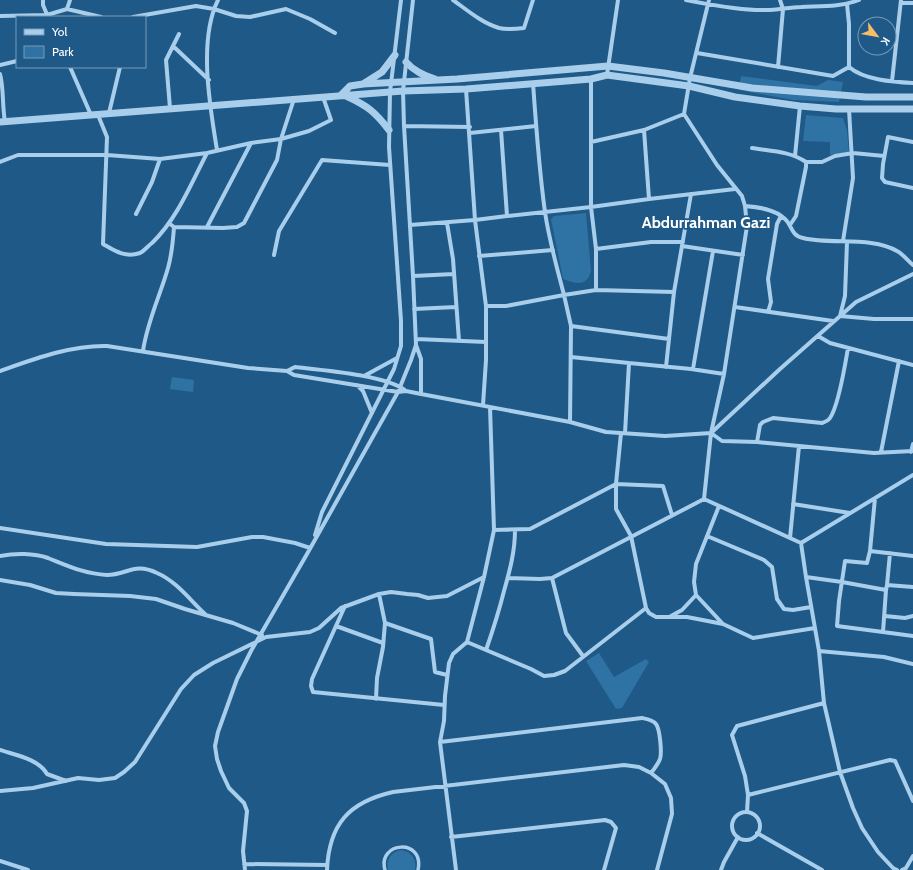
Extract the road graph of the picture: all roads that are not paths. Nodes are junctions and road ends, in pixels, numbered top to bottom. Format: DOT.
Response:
graph roads {
  1 [pos="43,0"];
  2 [pos="70,0"];
  3 [pos="218,0"];
  4 [pos="401,0"];
  5 [pos="413,0"];
  6 [pos="453,0"];
  7 [pos="533,0"];
  8 [pos="618,0"];
  9 [pos="686,0"];
  10 [pos="780,0"];
  11 [pos="829,0"];
  12 [pos="859,0"];
  13 [pos="708,2"];
  14 [pos="901,2"];
  15 [pos="847,4"];
  16 [pos="913,4"];
  17 [pos="831,6"];
  18 [pos="67,9"];
  19 [pos="214,9"];
  20 [pos="783,9"];
  21 [pos="0,16"];
  22 [pos="47,16"];
  23 [pos="97,16"];
  24 [pos="139,16"];
  25 [pos="335,33"];
  26 [pos="179,34"];
  27 [pos="173,46"];
  28 [pos="697,53"];
  29 [pos="395,55"];
  30 [pos="16,61"];
  31 [pos="406,62"];
  32 [pos="0,65"];
  33 [pos="608,66"];
  34 [pos="778,67"];
  35 [pos="849,67"];
  36 [pos="71,68"];
  37 [pos="120,68"];
  38 [pos="0,74"];
  39 [pos="607,75"];
  40 [pos="690,78"];
  41 [pos="209,80"];
  42 [pos="437,80"];
  43 [pos="591,80"];
  44 [pos="892,81"];
  45 [pos="404,82"];
  46 [pos="391,83"];
  47 [pos="533,83"];
  48 [pos="913,83"];
  49 [pos="363,84"];
  50 [pos="689,86"];
  51 [pos="466,89"];
  52 [pos="403,91"];
  53 [pos="390,92"];
  54 [pos="342,95"];
  55 [pos="324,97"];
  56 [pos="913,97"];
  57 [pos="294,99"];
  58 [pos="209,105"];
  59 [pos="800,106"];
  60 [pos="170,108"];
  61 [pos="849,109"];
  62 [pos="913,109"];
  63 [pos="109,113"];
  64 [pos="94,114"];
  65 [pos="684,114"];
  66 [pos="2,122"];
  67 [pos="404,126"];
  68 [pos="536,126"];
  69 [pos="470,127"];
  70 [pos="390,130"];
  71 [pos="501,130"];
  72 [pos="644,130"];
  73 [pos="470,133"];
  74 [pos="281,139"];
  75 [pos="591,142"];
  76 [pos="913,142"];
  77 [pos="251,143"];
  78 [pos="752,148"];
  79 [pos="217,150"];
  80 [pos="207,153"];
  81 [pos="853,153"];
  82 [pos="107,155"];
  83 [pos="794,156"];
  84 [pos="884,156"];
  85 [pos="160,160"];
  86 [pos="0,162"];
  87 [pos="806,162"];
  88 [pos="390,165"];
  89 [pos="913,188"];
  90 [pos="735,189"];
  91 [pos="691,194"];
  92 [pos="649,199"];
  93 [pos="745,206"];
  94 [pos="591,207"];
  95 [pos="545,212"];
  96 [pos="136,214"];
  97 [pos="506,216"];
  98 [pos="781,216"];
  99 [pos="475,220"];
  100 [pos="447,223"];
  101 [pos="170,224"];
  102 [pos="410,224"];
  103 [pos="790,225"];
  104 [pos="207,227"];
  105 [pos="174,228"];
  106 [pos="845,242"];
  107 [pos="682,244"];
  108 [pos="596,249"];
  109 [pos="553,250"];
  110 [pos="713,252"];
  111 [pos="274,255"];
  112 [pos="743,255"];
  113 [pos="479,256"];
  114 [pos="913,265"];
  115 [pos="454,274"];
  116 [pos="913,274"];
  117 [pos="413,276"];
  118 [pos="596,290"];
  119 [pos="674,292"];
  120 [pos="564,295"];
  121 [pos="456,306"];
  122 [pos="486,306"];
  123 [pos="735,307"];
  124 [pos="414,309"];
  125 [pos="768,312"];
  126 [pos="840,316"];
  127 [pos="913,319"];
  128 [pos="833,321"];
  129 [pos="571,326"];
  130 [pos="818,336"];
  131 [pos="416,339"];
  132 [pos="669,339"];
  133 [pos="459,341"];
  134 [pos="486,342"];
  135 [pos="416,345"];
  136 [pos="848,348"];
  137 [pos="143,351"];
  138 [pos="571,357"];
  139 [pos="397,358"];
  140 [pos="899,361"];
  141 [pos="629,363"];
  142 [pos="913,365"];
  143 [pos="666,366"];
  144 [pos="693,369"];
  145 [pos="0,371"];
  146 [pos="287,371"];
  147 [pos="724,374"];
  148 [pos="364,376"];
  149 [pos="388,381"];
  150 [pos="357,384"];
  151 [pos="400,386"];
  152 [pos="384,388"];
  153 [pos="406,391"];
  154 [pos="398,392"];
  155 [pos="421,394"];
  156 [pos="483,405"];
  157 [pos="490,407"];
  158 [pos="372,413"];
  159 [pos="570,422"];
  160 [pos="623,433"];
  161 [pos="711,433"];
  162 [pos="757,442"];
  163 [pos="913,444"];
  164 [pos="798,446"];
  165 [pos="881,452"];
  166 [pos="912,452"];
  167 [pos="913,475"];
  168 [pos="616,484"];
  169 [pos="875,498"];
  170 [pos="704,499"];
  171 [pos="793,504"];
  172 [pos="719,506"];
  173 [pos="850,513"];
  174 [pos="672,514"];
  175 [pos="0,528"];
  176 [pos="494,530"];
  177 [pos="515,530"];
  178 [pos="631,536"];
  179 [pos="707,536"];
  180 [pos="790,538"];
  181 [pos="313,543"];
  182 [pos="801,543"];
  183 [pos="310,548"];
  184 [pos="870,551"];
  185 [pos="890,553"];
  186 [pos="0,556"];
  187 [pos="913,556"];
  188 [pos="484,577"];
  189 [pos="508,578"];
  190 [pos="552,578"];
  191 [pos="806,578"];
  192 [pos="0,580"];
  193 [pos="842,582"];
  194 [pos="887,584"];
  195 [pos="913,587"];
  196 [pos="886,590"];
  197 [pos="379,594"];
  198 [pos="696,595"];
  199 [pos="345,606"];
  200 [pos="811,607"];
  201 [pos="646,608"];
  202 [pos="205,615"];
  203 [pos="884,616"];
  204 [pos="913,616"];
  205 [pos="670,617"];
  206 [pos="385,623"];
  207 [pos="723,624"];
  208 [pos="336,626"];
  209 [pos="815,628"];
  210 [pos="883,632"];
  211 [pos="260,635"];
  212 [pos="913,636"];
  213 [pos="266,637"];
  214 [pos="256,642"];
  215 [pos="383,642"];
  216 [pos="467,642"];
  217 [pos="486,650"];
  218 [pos="819,651"];
  219 [pos="583,656"];
  220 [pos="913,664"];
  221 [pos="447,675"];
  222 [pos="376,699"];
  223 [pos="824,703"];
  224 [pos="444,705"];
  225 [pos="440,742"];
  226 [pos="0,750"];
  227 [pos="840,772"];
  228 [pos="651,773"];
  229 [pos="66,781"];
  230 [pos="445,786"];
  231 [pos="0,792"];
  232 [pos="748,795"];
  233 [pos="913,801"];
  234 [pos="747,812"];
  235 [pos="757,833"];
  236 [pos="451,837"];
  237 [pos="738,837"];
  238 [pos="913,856"];
  239 [pos="0,861"];
  240 [pos="10,864"];
  241 [pos="244,864"];
  242 [pos="327,865"];
  243 [pos="8,870"];
  244 [pos="28,870"];
  245 [pos="245,870"];
  246 [pos="327,870"];
  247 [pos="385,870"];
  248 [pos="418,870"];
  249 [pos="456,870"];
  250 [pos="604,870"];
  251 [pos="657,870"];
  252 [pos="721,870"];
  253 [pos="822,870"];
  254 [pos="897,870"];
  255 [pos="902,870"];
  1 -- 22 [label="street"];
  2 -- 18 [label="street"];
  3 -- 19 [label="street"];
  4 -- 29 [label="street"];
  5 -- 31 [label="street"];
  6 -- 7 [label="street"];
  8 -- 33 [label="street"];
  9 -- 13 [label="street"];
  10 -- 20 [label="street"];
  11 -- 17 [label="street"];
  12 -- 15 [label="street"];
  13 -- 20 [label="street"];
  13 -- 28 [label="street"];
  14 -- 16 [label="street"];
  14 -- 44 [label="street"];
  15 -- 17 [label="street"];
  15 -- 35 [label="street"];
  17 -- 20 [label="street"];
  18 -- 22 [label="street"];
  18 -- 23 [label="street"];
  19 -- 24 [label="street"];
  19 -- 25 [label="street"];
  19 -- 41 [label="street"];
  20 -- 34 [label="street"];
  21 -- 22 [label="street"];
  26 -- 27 [label="street"];
  27 -- 41 [label="street"];
  27 -- 60 [label="street"];
  28 -- 34 [label="street"];
  28 -- 40 [label="street"];
  29 -- 46 [label="street"];
  29 -- 49 [label="street"];
  30 -- 32 [label="street"];
  31 -- 42 [label="street"];
  31 -- 45 [label="street"];
  33 -- 39 [label="street"];
  33 -- 40 [label="street"];
  33 -- 42 [label="street"];
  34 -- 35 [label="street"];
  35 -- 44 [label="street"];
  36 -- 64 [label="street"];
  37 -- 63 [label="street"];
  38 -- 66 [label="street"];
  39 -- 43 [label="street"];
  39 -- 50 [label="street"];
  40 -- 50 [label="street"];
  40 -- 56 [label="street"];
  41 -- 58 [label="street"];
  42 -- 45 [label="street"];
  43 -- 47 [label="street"];
  43 -- 75 [label="street"];
  44 -- 48 [label="street"];
  45 -- 46 [label="street"];
  45 -- 52 [label="street"];
  46 -- 49 [label="street"];
  46 -- 53 [label="street"];
  47 -- 51 [label="street"];
  47 -- 68 [label="street"];
  49 -- 54 [label="street"];
  50 -- 59 [label="street"];
  50 -- 65 [label="street"];
  51 -- 52 [label="street"];
  51 -- 69 [label="street"];
  52 -- 53 [label="street"];
  52 -- 67 [label="street"];
  53 -- 54 [label="street"];
  53 -- 70 [label="street"];
  54 -- 55 [label="street"];
  54 -- 70 [label="street"];
  55 -- 57 [label="street"];
  55 -- 74 [label="street"];
  57 -- 58 [label="street"];
  57 -- 74 [label="street"];
  58 -- 60 [label="street"];
  58 -- 79 [label="street"];
  59 -- 61 [label="street"];
  59 -- 83 [label="street"];
  60 -- 63 [label="street"];
  61 -- 62 [label="street"];
  61 -- 81 [label="street"];
  63 -- 64 [label="street"];
  64 -- 66 [label="street"];
  64 -- 82 [label="street"];
  65 -- 72 [label="street"];
  65 -- 90 [label="street"];
  67 -- 69 [label="street"];
  67 -- 102 [label="street"];
  68 -- 71 [label="street"];
  68 -- 95 [label="street"];
  69 -- 73 [label="street"];
  70 -- 88 [label="street"];
  71 -- 73 [label="street"];
  71 -- 97 [label="street"];
  72 -- 75 [label="street"];
  72 -- 92 [label="street"];
  73 -- 99 [label="street"];
  74 -- 77 [label="street"];
  74 -- 104 [label="street"];
  75 -- 94 [label="street"];
  76 -- 84 [label="street"];
  77 -- 79 [label="street"];
  77 -- 104 [label="street"];
  78 -- 83 [label="street"];
  79 -- 80 [label="street"];
  80 -- 85 [label="street"];
  80 -- 101 [label="street"];
  81 -- 84 [label="street"];
  81 -- 87 [label="street"];
  81 -- 106 [label="street"];
  82 -- 85 [label="street"];
  82 -- 86 [label="street"];
  82 -- 101 [label="street"];
  83 -- 87 [label="street"];
  84 -- 89 [label="street"];
  85 -- 96 [label="street"];
  87 -- 103 [label="street"];
  88 -- 111 [label="street"];
  88 -- 139 [label="street"];
  90 -- 91 [label="street"];
  90 -- 93 [label="street"];
  91 -- 92 [label="street"];
  91 -- 107 [label="street"];
  92 -- 94 [label="street"];
  93 -- 98 [label="street"];
  93 -- 112 [label="street"];
  94 -- 95 [label="street"];
  94 -- 108 [label="street"];
  95 -- 97 [label="street"];
  95 -- 109 [label="street"];
  97 -- 99 [label="street"];
  98 -- 103 [label="street"];
  98 -- 125 [label="street"];
  99 -- 100 [label="street"];
  99 -- 113 [label="street"];
  100 -- 102 [label="street"];
  100 -- 115 [label="street"];
  101 -- 105 [label="street"];
  102 -- 117 [label="street"];
  103 -- 106 [label="street"];
  104 -- 105 [label="street"];
  105 -- 137 [label="street"];
  106 -- 114 [label="street"];
  106 -- 126 [label="street"];
  107 -- 108 [label="street"];
  107 -- 110 [label="street"];
  107 -- 119 [label="street"];
  108 -- 118 [label="street"];
  109 -- 113 [label="street"];
  109 -- 120 [label="street"];
  110 -- 112 [label="street"];
  110 -- 144 [label="street"];
  112 -- 123 [label="street"];
  113 -- 122 [label="street"];
  115 -- 117 [label="street"];
  115 -- 121 [label="street"];
  116 -- 126 [label="street"];
  117 -- 124 [label="street"];
  118 -- 119 [label="street"];
  118 -- 120 [label="street"];
  119 -- 132 [label="street"];
  120 -- 122 [label="street"];
  120 -- 129 [label="street"];
  121 -- 124 [label="street"];
  121 -- 133 [label="street"];
  122 -- 134 [label="street"];
  123 -- 125 [label="street"];
  123 -- 147 [label="street"];
  124 -- 131 [label="street"];
  125 -- 128 [label="street"];
  126 -- 127 [label="street"];
  126 -- 128 [label="street"];
  128 -- 130 [label="street"];
  129 -- 132 [label="street"];
  129 -- 138 [label="street"];
  130 -- 136 [label="street"];
  130 -- 161 [label="street"];
  131 -- 133 [label="street"];
  131 -- 135 [label="street"];
  132 -- 143 [label="street"];
  133 -- 134 [label="street"];
  134 -- 156 [label="street"];
  135 -- 151 [label="street"];
  135 -- 155 [label="street"];
  136 -- 140 [label="street"];
  136 -- 162 [label="street"];
  137 -- 145 [label="street"];
  137 -- 146 [label="street"];
  138 -- 141 [label="street"];
  138 -- 159 [label="street"];
  139 -- 148 [label="street"];
  139 -- 149 [label="street"];
  140 -- 142 [label="street"];
  140 -- 165 [label="street"];
  141 -- 143 [label="street"];
  141 -- 160 [label="street"];
  143 -- 144 [label="street"];
  144 -- 147 [label="street"];
  146 -- 148 [label="street"];
  146 -- 150 [label="street"];
  147 -- 161 [label="street"];
  148 -- 149 [label="street"];
  149 -- 151 [label="street"];
  149 -- 152 [label="street"];
  150 -- 152 [label="street"];
  150 -- 158 [label="street"];
  151 -- 153 [label="street"];
  151 -- 154 [label="street"];
  152 -- 154 [label="street"];
  152 -- 158 [label="street"];
  153 -- 154 [label="street"];
  153 -- 155 [label="street"];
  154 -- 181 [label="street"];
  155 -- 156 [label="street"];
  156 -- 157 [label="street"];
  157 -- 159 [label="street"];
  157 -- 176 [label="street"];
  158 -- 181 [label="street"];
  159 -- 160 [label="street"];
  160 -- 161 [label="street"];
  160 -- 168 [label="street"];
  161 -- 162 [label="street"];
  161 -- 170 [label="street"];
  162 -- 164 [label="street"];
  163 -- 166 [label="street"];
  164 -- 165 [label="street"];
  164 -- 171 [label="street"];
  165 -- 166 [label="street"];
  167 -- 169 [label="street"];
  168 -- 174 [label="street"];
  168 -- 177 [label="street"];
  168 -- 178 [label="street"];
  169 -- 173 [label="street"];
  169 -- 184 [label="street"];
  170 -- 172 [label="street"];
  170 -- 174 [label="street"];
  171 -- 173 [label="street"];
  171 -- 180 [label="street"];
  172 -- 179 [label="street"];
  172 -- 180 [label="street"];
  173 -- 182 [label="street"];
  174 -- 178 [label="street"];
  175 -- 183 [label="street"];
  176 -- 177 [label="street"];
  176 -- 188 [label="street"];
  177 -- 189 [label="street"];
  178 -- 190 [label="street"];
  178 -- 201 [label="street"];
  179 -- 198 [label="street"];
  179 -- 200 [label="street"];
  180 -- 182 [label="street"];
  181 -- 183 [label="street"];
  182 -- 191 [label="street"];
  183 -- 211 [label="street"];
  184 -- 185 [label="street"];
  184 -- 193 [label="street"];
  185 -- 187 [label="street"];
  185 -- 194 [label="street"];
  186 -- 202 [label="street"];
  188 -- 197 [label="street"];
  188 -- 216 [label="street"];
  189 -- 190 [label="street"];
  189 -- 217 [label="street"];
  190 -- 219 [label="street"];
  191 -- 193 [label="street"];
  191 -- 200 [label="street"];
  192 -- 202 [label="street"];
  193 -- 196 [label="street"];
  193 -- 210 [label="street"];
  194 -- 195 [label="street"];
  194 -- 196 [label="street"];
  196 -- 203 [label="street"];
  197 -- 199 [label="street"];
  197 -- 206 [label="street"];
  198 -- 205 [label="street"];
  198 -- 207 [label="street"];
  199 -- 208 [label="street"];
  199 -- 213 [label="street"];
  200 -- 209 [label="street"];
  201 -- 205 [label="street"];
  201 -- 219 [label="street"];
  202 -- 211 [label="street"];
  203 -- 204 [label="street"];
  203 -- 210 [label="street"];
  205 -- 207 [label="street"];
  206 -- 215 [label="street"];
  206 -- 221 [label="street"];
  207 -- 209 [label="street"];
  208 -- 215 [label="street"];
  208 -- 222 [label="street"];
  209 -- 218 [label="street"];
  210 -- 212 [label="street"];
  211 -- 213 [label="street"];
  211 -- 214 [label="street"];
  213 -- 214 [label="street"];
  214 -- 229 [label="street"];
  214 -- 241 [label="street"];
  215 -- 222 [label="street"];
  216 -- 217 [label="street"];
  216 -- 221 [label="street"];
  217 -- 219 [label="street"];
  218 -- 220 [label="street"];
  218 -- 223 [label="street"];
  221 -- 224 [label="street"];
  222 -- 224 [label="street"];
  223 -- 227 [label="street"];
  223 -- 232 [label="street"];
  224 -- 225 [label="street"];
  225 -- 228 [label="street"];
  225 -- 230 [label="street"];
  226 -- 229 [label="street"];
  227 -- 232 [label="street"];
  227 -- 233 [label="street"];
  227 -- 254 [label="street"];
  228 -- 230 [label="street"];
  228 -- 251 [label="street"];
  229 -- 231 [label="street"];
  230 -- 236 [label="street"];
  230 -- 242 [label="street"];
  232 -- 234 [label="street"];
  234 -- 235 [label="street"];
  234 -- 237 [label="street"];
  235 -- 237 [label="street"];
  235 -- 253 [label="street"];
  236 -- 249 [label="street"];
  236 -- 250 [label="street"];
  237 -- 252 [label="street"];
  238 -- 255 [label="street"];
  239 -- 240 [label="street"];
  240 -- 243 [label="street"];
  240 -- 244 [label="street"];
  241 -- 242 [label="street"];
  241 -- 245 [label="street"];
  242 -- 246 [label="street"];
  247 -- 248 [label="street"];
}
